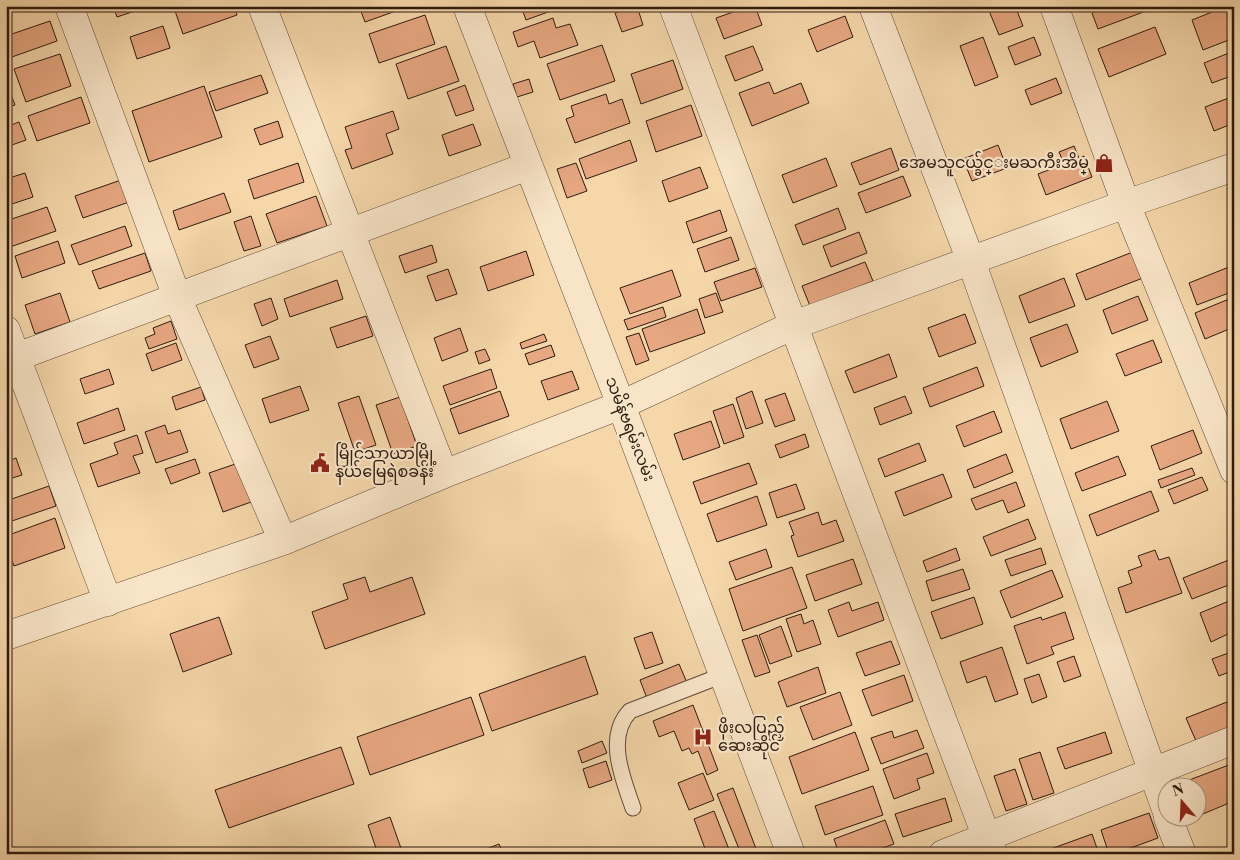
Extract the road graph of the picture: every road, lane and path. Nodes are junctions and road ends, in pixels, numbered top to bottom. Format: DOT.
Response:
graph roads {
  1 [pos="69,6"];
  2 [pos="262,6"];
  3 [pos="467,6"];
  4 [pos="673,6"];
  5 [pos="873,6"];
  6 [pos="1054,6"];
  7 [pos="528,166"];
  8 [pos="1234,167"];
  9 [pos="1126,204"];
  10 [pos="349,233"];
  11 [pos="971,261"];
  12 [pos="177,297"];
  13 [pos="794,325"];
  14 [pos="6,330"];
  15 [pos="12,359"];
  16 [pos="621,404"];
  17 [pos="1234,470"];
  18 [pos="444,474"];
  19 [pos="283,541"];
  20 [pos="108,602"];
  21 [pos="6,636"];
  22 [pos="723,675"];
  23 [pos="1234,740"];
  24 [pos="1150,771"];
  25 [pos="1158,791"];
  26 [pos="633,808"];
  27 [pos="1172,828"];
  28 [pos="990,845"];
  29 [pos="791,854"];
  30 [pos="942,854"];
  31 [pos="1182,854"];
  1 -- 12 [label="street"];
  2 -- 10 [label="street"];
  3 -- 7 [label="street, သမိန်ဗရမ်းလမ်း"];
  4 -- 13 [label="street"];
  5 -- 11 [label="street"];
  6 -- 9 [label="street"];
  7 -- 10 [label="street"];
  7 -- 16 [label="street, သမိန်ဗရမ်းလမ်း"];
  8 -- 9 [label="street"];
  9 -- 11 [label="street"];
  9 -- 17 [label="street"];
  10 -- 12 [label="street"];
  10 -- 18 [label="street"];
  11 -- 13 [label="street"];
  11 -- 24 [label="street"];
  12 -- 15 [label="street"];
  12 -- 19 [label="street"];
  13 -- 16 [label="street"];
  13 -- 28 [label="street"];
  14 -- 15 [label="street"];
  15 -- 20 [label="street"];
  16 -- 18 [label="street"];
  16 -- 22 [label="street, သမိန်ဗရမ်းလမ်း"];
  18 -- 19 [label="street"];
  19 -- 20 [label="street"];
  20 -- 21 [label="street"];
  22 -- 26 [label="lane"];
  22 -- 29 [label="street, သမိန်ဗရမ်းလမ်း"];
  23 -- 24 [label="street"];
  24 -- 25 [label="street"];
  24 -- 28 [label="street"];
  27 -- 31 [label="street"];
  28 -- 30 [label="street"];
}
